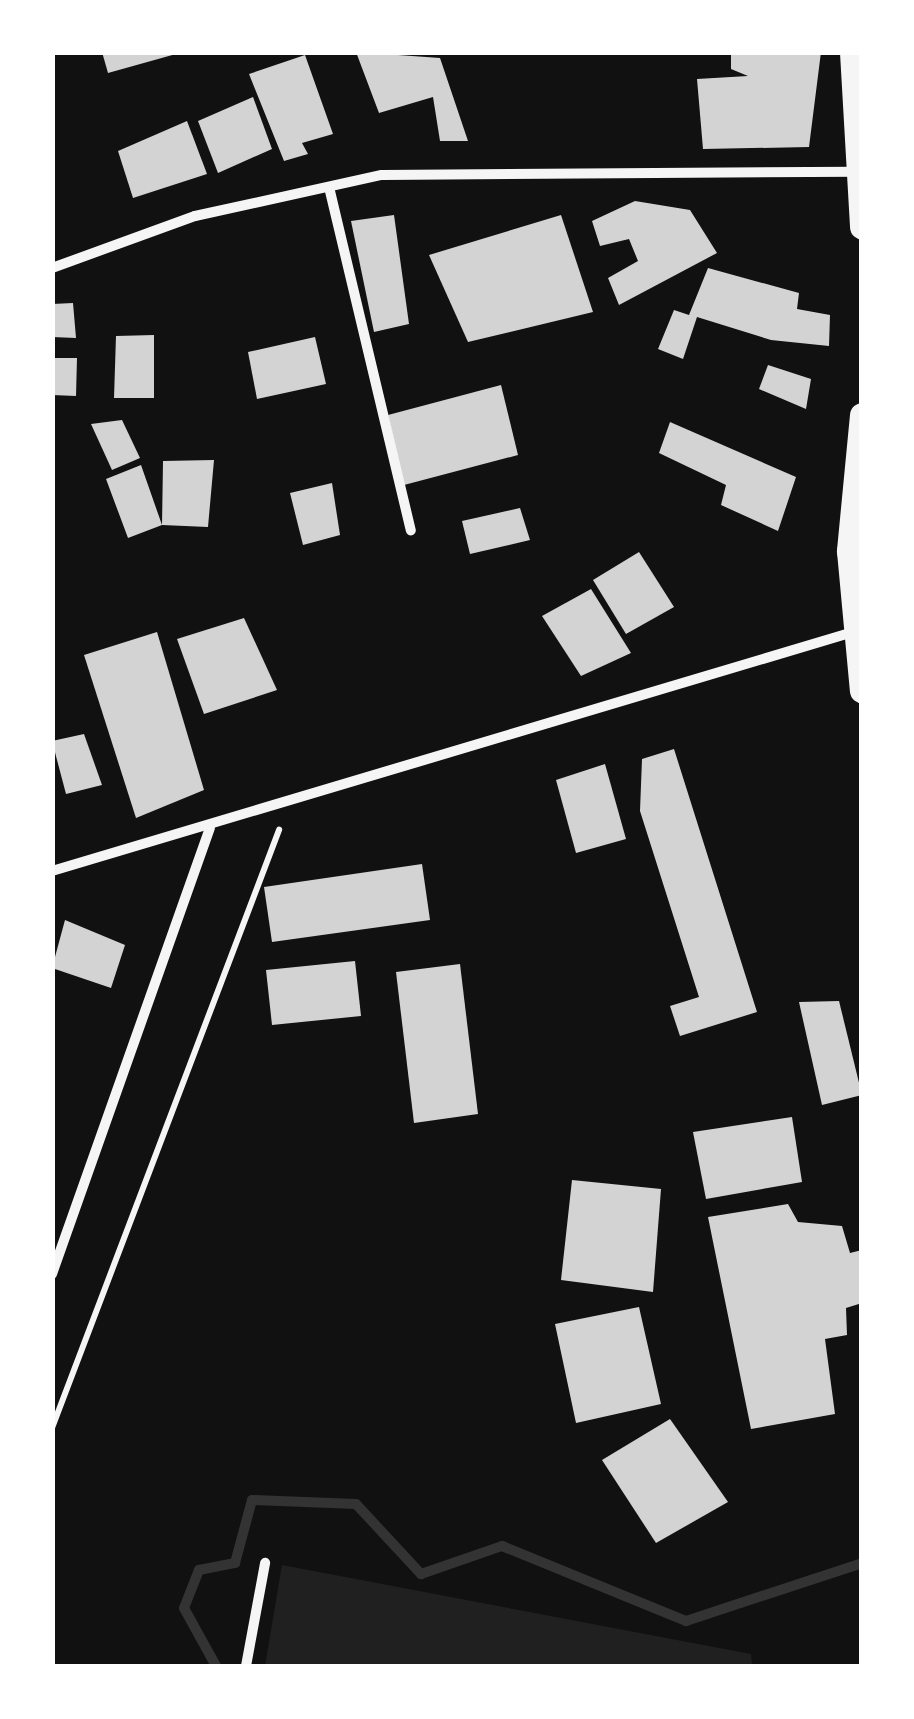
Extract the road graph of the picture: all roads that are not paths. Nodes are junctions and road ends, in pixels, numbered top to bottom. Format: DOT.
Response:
graph roads {
  1 [pos="852,52"];
  2 [pos="856,172"];
  3 [pos="329,187"];
  4 [pos="862,227"];
  5 [pos="52,268"];
  6 [pos="862,415"];
  7 [pos="411,530"];
  8 [pos="853,632"];
  9 [pos="862,690"];
  10 [pos="210,828"];
  11 [pos="52,870"];
  12 [pos="52,1274"];
  13 [pos="265,1563"];
  14 [pos="246,1666"];
  1 -- 2 [label="main road"];
  2 -- 3 [label="street"];
  2 -- 4 [label="main road"];
  3 -- 5 [label="street"];
  3 -- 7 [label="street"];
  6 -- 8 [label="main road"];
  8 -- 9 [label="main road"];
  8 -- 10 [label="street"];
  10 -- 11 [label="street"];
  10 -- 12 [label="street"];
  13 -- 14 [label="street"];
}
